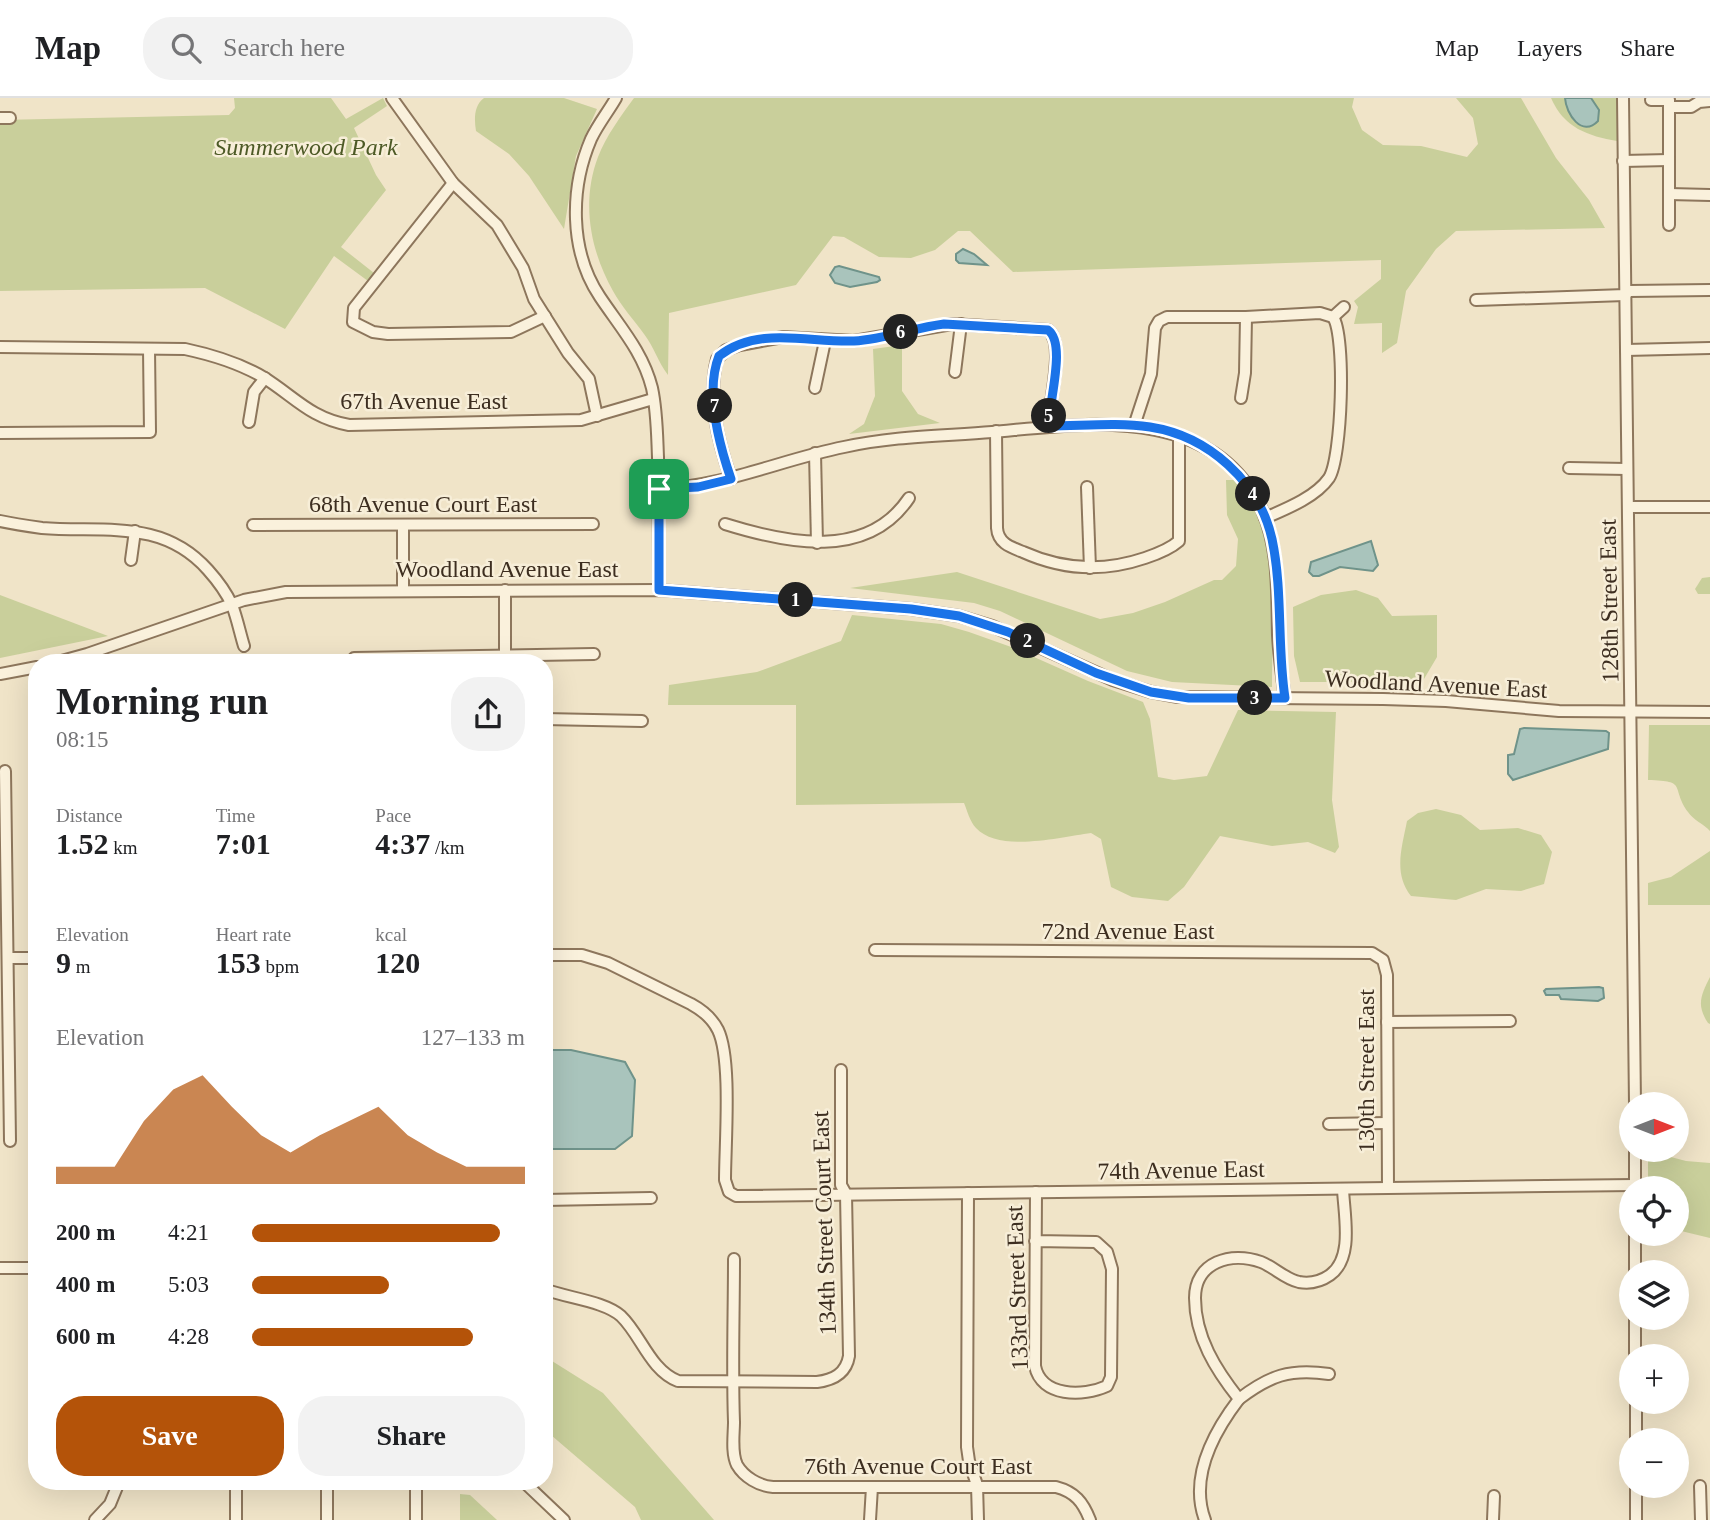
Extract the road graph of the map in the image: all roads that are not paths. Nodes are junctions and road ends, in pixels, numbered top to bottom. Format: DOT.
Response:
graph roads {
  1 [pos="392,98"];
  2 [pos="617,98"];
  3 [pos="1623,98"];
  4 [pos="1651,100"];
  5 [pos="1710,102"];
  6 [pos="1669,107"];
  7 [pos="1669,160"];
  8 [pos="1623,161"];
  9 [pos="453,183"];
  10 [pos="1669,194"];
  11 [pos="1710,195"];
  12 [pos="1669,225"];
  13 [pos="1710,290"];
  14 [pos="1625,295"];
  15 [pos="1476,300"];
  16 [pos="1343,307"];
  17 [pos="545,316"];
  18 [pos="1246,317"];
  19 [pos="1333,317"];
  20 [pos="961,324"];
  21 [pos="825,341"];
  22 [pos="0,347"];
  23 [pos="1710,348"];
  24 [pos="149,349"];
  25 [pos="1626,350"];
  26 [pos="955,372"];
  27 [pos="265,378"];
  28 [pos="815,388"];
  29 [pos="653,398"];
  30 [pos="1241,398"];
  31 [pos="597,416"];
  32 [pos="249,422"];
  33 [pos="1049,426"];
  34 [pos="1134,426"];
  35 [pos="996,431"];
  36 [pos="0,433"];
  37 [pos="1179,435"];
  38 [pos="815,453"];
  39 [pos="1569,468"];
  40 [pos="1627,468"];
  41 [pos="731,479"];
  42 [pos="1087,487"];
  43 [pos="659,489"];
  44 [pos="909,498"];
  45 [pos="1629,507"];
  46 [pos="1710,507"];
  47 [pos="1265,518"];
  48 [pos="0,521"];
  49 [pos="593,524"];
  50 [pos="725,524"];
  51 [pos="253,525"];
  52 [pos="403,525"];
  53 [pos="135,531"];
  54 [pos="817,542"];
  55 [pos="131,560"];
  56 [pos="1090,568"];
  57 [pos="403,590"];
  58 [pos="505,590"];
  59 [pos="659,590"];
  60 [pos="231,604"];
  61 [pos="244,646"];
  62 [pos="87,654"];
  63 [pos="505,654"];
  64 [pos="553,654"];
  65 [pos="594,654"];
  66 [pos="28,669"];
  67 [pos="0,674"];
  68 [pos="1285,698"];
  69 [pos="1631,712"];
  70 [pos="1710,712"];
  71 [pos="553,719"];
  72 [pos="642,721"];
  73 [pos="5,771"];
  74 [pos="875,950"];
  75 [pos="553,954"];
  76 [pos="1379,957"];
  77 [pos="9,958"];
  78 [pos="28,958"];
  79 [pos="1510,1021"];
  80 [pos="1387,1022"];
  81 [pos="841,1070"];
  82 [pos="1635,1092"];
  83 [pos="1387,1123"];
  84 [pos="1329,1124"];
  85 [pos="10,1141"];
  86 [pos="1388,1187"];
  87 [pos="1619,1187"];
  88 [pos="1343,1189"];
  89 [pos="1036,1192"];
  90 [pos="968,1193"];
  91 [pos="846,1194"];
  92 [pos="651,1198"];
  93 [pos="553,1200"];
  94 [pos="1035,1241"];
  95 [pos="734,1259"];
  96 [pos="0,1268"];
  97 [pos="28,1268"];
  98 [pos="553,1292"];
  99 [pos="1329,1374"];
  100 [pos="733,1382"];
  101 [pos="1239,1399"];
  102 [pos="977,1485"];
  103 [pos="1700,1486"];
  104 [pos="872,1487"];
  105 [pos="116,1490"];
  106 [pos="236,1490"];
  107 [pos="327,1490"];
  108 [pos="416,1490"];
  109 [pos="532,1490"];
  110 [pos="1494,1496"];
  111 [pos="1636,1498"];
  112 [pos="95,1520"];
  113 [pos="236,1520"];
  114 [pos="327,1520"];
  115 [pos="416,1520"];
  116 [pos="564,1520"];
  117 [pos="870,1520"];
  118 [pos="978,1520"];
  119 [pos="1090,1520"];
  120 [pos="1205,1520"];
  121 [pos="1493,1520"];
  122 [pos="1636,1520"];
  123 [pos="1701,1520"];
  1 -- 9 [label="street"];
  2 -- 29 [label="street"];
  3 -- 8 [label="street, 128th Street East"];
  4 -- 6 [label="street"];
  5 -- 6 [label="street"];
  6 -- 7 [label="street"];
  7 -- 8 [label="street"];
  7 -- 10 [label="street"];
  8 -- 14 [label="street, 128th Street East"];
  9 -- 17 [label="street"];
  9 -- 17 [label="street"];
  10 -- 11 [label="street"];
  10 -- 12 [label="street"];
  13 -- 14 [label="street"];
  14 -- 15 [label="street"];
  14 -- 25 [label="street, 128th Street East"];
  16 -- 19 [label="street"];
  17 -- 31 [label="street"];
  18 -- 19 [label="street"];
  18 -- 30 [label="street"];
  18 -- 34 [label="street"];
  19 -- 47 [label="street"];
  20 -- 21 [label="street"];
  20 -- 26 [label="street"];
  20 -- 33 [label="street"];
  21 -- 28 [label="street"];
  21 -- 41 [label="street"];
  22 -- 24 [label="street, 67th Avenue East"];
  23 -- 25 [label="street"];
  24 -- 27 [label="street, 67th Avenue East"];
  24 -- 36 [label="street"];
  25 -- 40 [label="street, 128th Street East"];
  27 -- 31 [label="street, 67th Avenue East"];
  27 -- 32 [label="street"];
  29 -- 31 [label="street, 67th Avenue East"];
  29 -- 43 [label="street"];
  33 -- 34 [label="street"];
  33 -- 35 [label="street"];
  34 -- 37 [label="street"];
  35 -- 38 [label="street"];
  35 -- 56 [label="street"];
  37 -- 47 [label="street"];
  37 -- 56 [label="street"];
  38 -- 41 [label="street"];
  38 -- 54 [label="street"];
  39 -- 40 [label="street"];
  40 -- 45 [label="street, 128th Street East"];
  41 -- 43 [label="street"];
  42 -- 56 [label="street"];
  43 -- 59 [label="street"];
  44 -- 54 [label="street"];
  45 -- 46 [label="street"];
  45 -- 69 [label="street, 128th Street East"];
  47 -- 68 [label="street"];
  48 -- 53 [label="street"];
  49 -- 52 [label="street, 68th Avenue Court East"];
  50 -- 54 [label="street"];
  51 -- 52 [label="street, 68th Avenue Court East"];
  52 -- 57 [label="street"];
  53 -- 55 [label="street"];
  53 -- 60 [label="street"];
  57 -- 58 [label="street, Woodland Avenue East"];
  57 -- 60 [label="street, Woodland Avenue East"];
  58 -- 59 [label="street, Woodland Avenue East"];
  58 -- 63 [label="street"];
  59 -- 68 [label="street, Woodland Avenue East"];
  60 -- 61 [label="street"];
  60 -- 62 [label="street, Woodland Avenue East"];
  64 -- 65 [label="street"];
  66 -- 67 [label="street"];
  68 -- 69 [label="street, Woodland Avenue East"];
  69 -- 70 [label="street, Woodland Avenue East"];
  69 -- 82 [label="street, 128th Street East"];
  71 -- 72 [label="street"];
  73 -- 77 [label="street"];
  74 -- 76 [label="street, 72nd Avenue East"];
  75 -- 91 [label="street, 74th Avenue East"];
  76 -- 80 [label="street, 130th Street East"];
  77 -- 78 [label="street"];
  77 -- 85 [label="street"];
  79 -- 80 [label="street"];
  80 -- 83 [label="street, 130th Street East"];
  81 -- 91 [label="street, 134th Street Court East"];
  83 -- 84 [label="street"];
  83 -- 86 [label="street, 130th Street East"];
  86 -- 87 [label="street, 74th Avenue East"];
  86 -- 88 [label="street, 74th Avenue East"];
  88 -- 89 [label="street, 74th Avenue East"];
  88 -- 101 [label="street"];
  89 -- 90 [label="street, 74th Avenue East"];
  89 -- 94 [label="street, 133rd Street East"];
  90 -- 91 [label="street, 74th Avenue East"];
  90 -- 102 [label="street"];
  91 -- 100 [label="street, 134th Street Court East"];
  92 -- 93 [label="street"];
  94 -- 94 [label="street, 133rd Street East"];
  95 -- 100 [label="street"];
  96 -- 97 [label="street"];
  98 -- 100 [label="street"];
  99 -- 101 [label="street"];
  100 -- 104 [label="street, 76th Avenue Court East"];
  101 -- 120 [label="street"];
  102 -- 104 [label="street, 76th Avenue Court East"];
  102 -- 118 [label="street"];
  102 -- 119 [label="street, 76th Avenue Court East"];
  103 -- 123 [label="street"];
  104 -- 117 [label="street"];
  105 -- 112 [label="street"];
  106 -- 113 [label="street"];
  107 -- 114 [label="street"];
  108 -- 115 [label="street"];
  109 -- 116 [label="street"];
  110 -- 121 [label="street"];
  111 -- 122 [label="street"];
}
